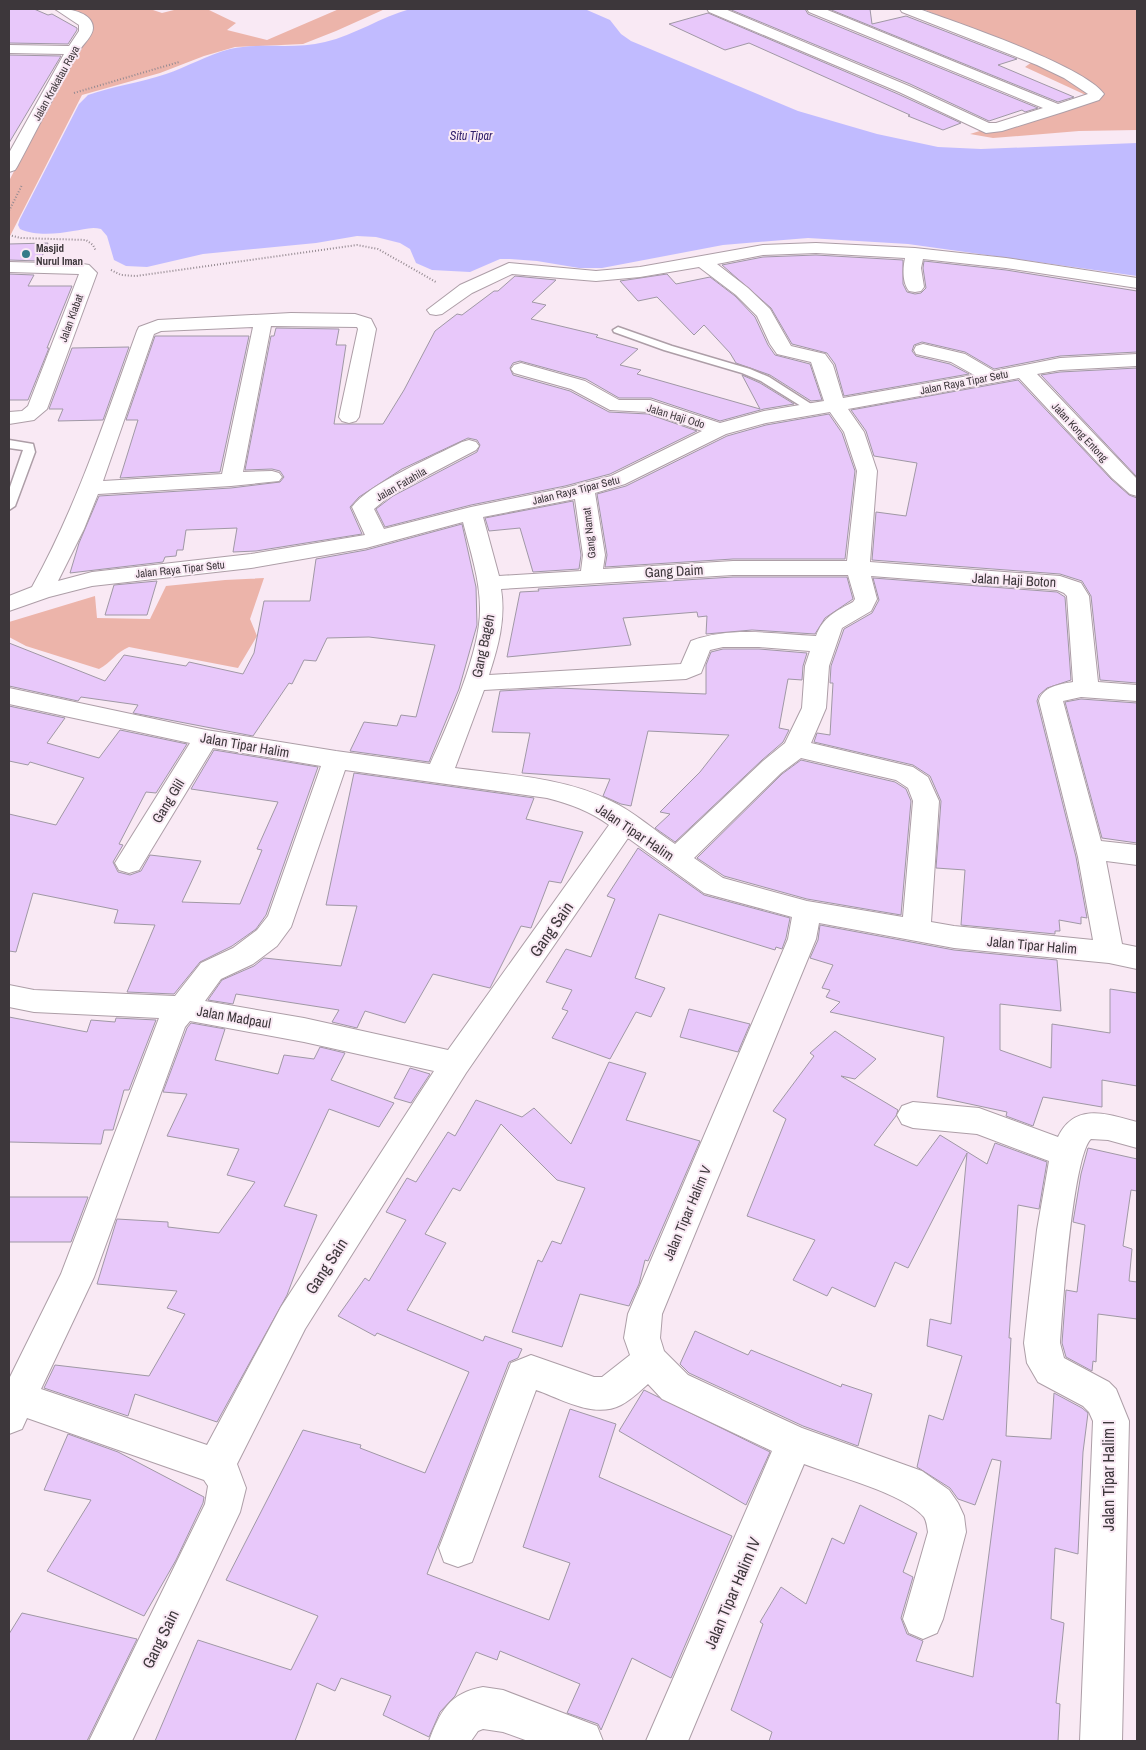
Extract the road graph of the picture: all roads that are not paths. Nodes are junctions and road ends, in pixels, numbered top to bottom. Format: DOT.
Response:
graph roads {
  1 [pos="62,9"];
  2 [pos="714,9"];
  3 [pos="814,9"];
  4 [pos="907,9"];
  5 [pos="972,34"];
  6 [pos="9,49"];
  7 [pos="73,50"];
  8 [pos="914,51"];
  9 [pos="897,56"];
  10 [pos="872,63"];
  11 [pos="855,68"];
  12 [pos="1058,109"];
  13 [pos="14,151"];
  14 [pos="9,167"];
  15 [pos="915,252"];
  16 [pos="702,260"];
  17 [pos="9,266"];
  18 [pos="1137,283"];
  19 [pos="915,287"];
  20 [pos="436,310"];
  21 [pos="263,321"];
  22 [pos="618,330"];
  23 [pos="923,350"];
  24 [pos="1135,364"];
  25 [pos="521,369"];
  26 [pos="1024,371"];
  27 [pos="989,377"];
  28 [pos="835,404"];
  29 [pos="813,409"];
  30 [pos="349,417"];
  31 [pos="9,418"];
  32 [pos="720,430"];
  33 [pos="9,444"];
  34 [pos="469,446"];
  35 [pos="272,477"];
  36 [pos="231,480"];
  37 [pos="89,488"];
  38 [pos="584,489"];
  39 [pos="1137,490"];
  40 [pos="9,506"];
  41 [pos="471,514"];
  42 [pos="377,538"];
  43 [pos="858,568"];
  44 [pos="591,576"];
  45 [pos="489,583"];
  46 [pos="41,592"];
  47 [pos="9,604"];
  48 [pos="824,644"];
  49 [pos="476,682"];
  50 [pos="1086,690"];
  51 [pos="1137,693"];
  52 [pos="9,696"];
  53 [pos="206,738"];
  54 [pos="796,748"];
  55 [pos="336,760"];
  56 [pos="439,774"];
  57 [pos="624,823"];
  58 [pos="1089,849"];
  59 [pos="1137,855"];
  60 [pos="676,859"];
  61 [pos="129,863"];
  62 [pos="807,911"];
  63 [pos="916,930"];
  64 [pos="1109,952"];
  65 [pos="1137,958"];
  66 [pos="9,996"];
  67 [pos="181,1008"];
  68 [pos="455,1064"];
  69 [pos="913,1115"];
  70 [pos="1137,1135"];
  71 [pos="1066,1154"];
  72 [pos="650,1360"];
  73 [pos="14,1408"];
  74 [pos="794,1443"];
  75 [pos="216,1466"];
  76 [pos="458,1548"];
  77 [pos="923,1619"];
  78 [pos="452,1735"];
  79 [pos="110,1741"];
  80 [pos="582,1741"];
  81 [pos="667,1741"];
  82 [pos="1102,1741"];
  1 -- 7 [label="street, Jalan Krakatau Raya"];
  2 -- 11 [label="street"];
  3 -- 8 [label="street"];
  4 -- 5 [label="street"];
  5 -- 8 [label="street"];
  5 -- 12 [label="street"];
  6 -- 7 [label="street"];
  7 -- 13 [label="street, Jalan Krakatau Raya"];
  8 -- 9 [label="street"];
  8 -- 12 [label="street"];
  10 -- 11 [label="street"];
  11 -- 12 [label="street"];
  13 -- 14 [label="street, Jalan Krakatau Raya"];
  15 -- 16 [label="street"];
  15 -- 18 [label="street"];
  15 -- 19 [label="street"];
  16 -- 20 [label="street"];
  16 -- 28 [label="street"];
  17 -- 31 [label="street, Jalan Klabat"];
  21 -- 30 [label="street"];
  21 -- 36 [label="street"];
  21 -- 37 [label="street"];
  22 -- 29 [label="lane"];
  23 -- 27 [label="street"];
  24 -- 26 [label="street, Jalan Raya Tipar Setu"];
  25 -- 32 [label="street, Jalan Haji Odo"];
  26 -- 27 [label="street, Jalan Raya Tipar Setu"];
  26 -- 39 [label="street, Jalan Kong Entong"];
  27 -- 28 [label="street, Jalan Raya Tipar Setu"];
  28 -- 29 [label="street, Jalan Raya Tipar Setu"];
  28 -- 43 [label="street"];
  29 -- 32 [label="street, Jalan Raya Tipar Setu"];
  32 -- 38 [label="street, Jalan Raya Tipar Setu"];
  33 -- 40 [label="lane"];
  34 -- 42 [label="street, Jalan Fatahila"];
  35 -- 36 [label="street"];
  36 -- 37 [label="street"];
  37 -- 46 [label="street"];
  38 -- 41 [label="street, Jalan Raya Tipar Setu"];
  38 -- 44 [label="street, Gang Namat"];
  41 -- 42 [label="street, Jalan Raya Tipar Setu"];
  41 -- 45 [label="street, Gang Bageh"];
  42 -- 46 [label="street, Jalan Raya Tipar Setu"];
  43 -- 44 [label="street, Gang Daim"];
  43 -- 48 [label="street"];
  43 -- 50 [label="street, Jalan Haji Boton"];
  44 -- 45 [label="street, Gang Daim"];
  45 -- 49 [label="street, Gang Bageh"];
  46 -- 47 [label="street, Jalan Raya Tipar Setu"];
  48 -- 49 [label="street"];
  48 -- 54 [label="street"];
  49 -- 56 [label="street, Gang Bageh"];
  50 -- 51 [label="street"];
  50 -- 58 [label="street"];
  52 -- 53 [label="street, Jalan Tipar Halim"];
  53 -- 55 [label="street, Jalan Tipar Halim"];
  53 -- 61 [label="street, Gang Glil"];
  54 -- 60 [label="street"];
  54 -- 63 [label="street"];
  55 -- 56 [label="street, Jalan Tipar Halim"];
  55 -- 67 [label="street"];
  56 -- 57 [label="street, Jalan Tipar Halim"];
  57 -- 60 [label="street, Jalan Tipar Halim"];
  57 -- 68 [label="street, Gang Sain"];
  58 -- 59 [label="street"];
  58 -- 64 [label="street"];
  60 -- 62 [label="street, Jalan Tipar Halim"];
  62 -- 63 [label="street, Jalan Tipar Halim"];
  62 -- 72 [label="street, Jalan Tipar Halim V"];
  63 -- 64 [label="street, Jalan Tipar Halim"];
  64 -- 65 [label="street, Jalan Tipar Halim"];
  66 -- 67 [label="street, Jalan Madpaul"];
  67 -- 68 [label="street, Jalan Madpaul"];
  67 -- 73 [label="street"];
  68 -- 75 [label="street, Gang Sain"];
  69 -- 71 [label="street"];
  70 -- 71 [label="street, Jalan Tipar Halim I"];
  71 -- 82 [label="street, Jalan Tipar Halim I"];
  72 -- 74 [label="street, Jalan Tipar Halim V"];
  72 -- 76 [label="street"];
  73 -- 75 [label="street"];
  74 -- 77 [label="street, Jalan Tipar Halim V"];
  74 -- 81 [label="street, Jalan Tipar Halim IV"];
  75 -- 79 [label="street, Gang Sain"];
  78 -- 80 [label="street"];
}
